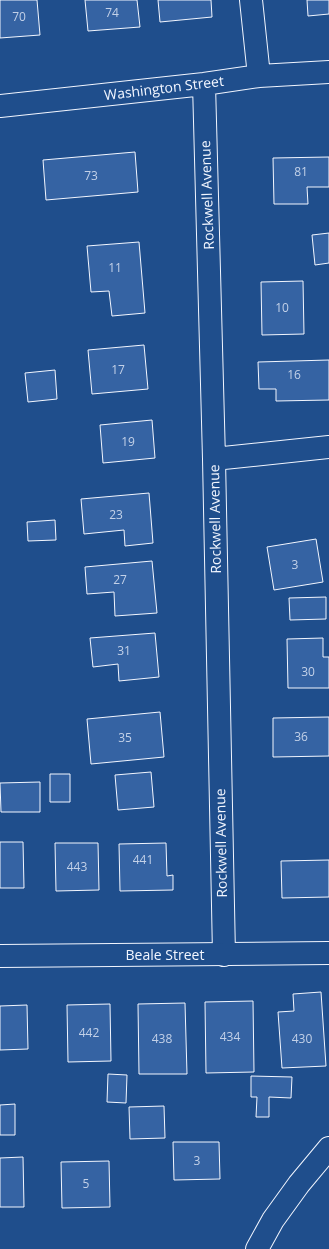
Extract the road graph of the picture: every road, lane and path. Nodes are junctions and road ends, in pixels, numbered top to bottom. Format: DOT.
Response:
graph roads {
  1 [pos="251,0"];
  2 [pos="329,72"];
  3 [pos="259,76"];
  4 [pos="204,84"];
  5 [pos="0,106"];
  6 [pos="329,447"];
  7 [pos="214,459"];
  8 [pos="329,953"];
  9 [pos="224,955"];
  10 [pos="0,956"];
  11 [pos="329,1148"];
  12 [pos="257,1249"];
  1 -- 3 [label="street"];
  2 -- 3 [label="street, Washington Street"];
  3 -- 4 [label="street, Washington Street"];
  4 -- 5 [label="street, Washington Street"];
  4 -- 7 [label="street, Rockwell Avenue"];
  6 -- 7 [label="street"];
  7 -- 9 [label="street, Rockwell Avenue"];
  8 -- 9 [label="street, Beale Street"];
  9 -- 10 [label="street, Beale Street"];
  11 -- 12 [label="street"];
}
